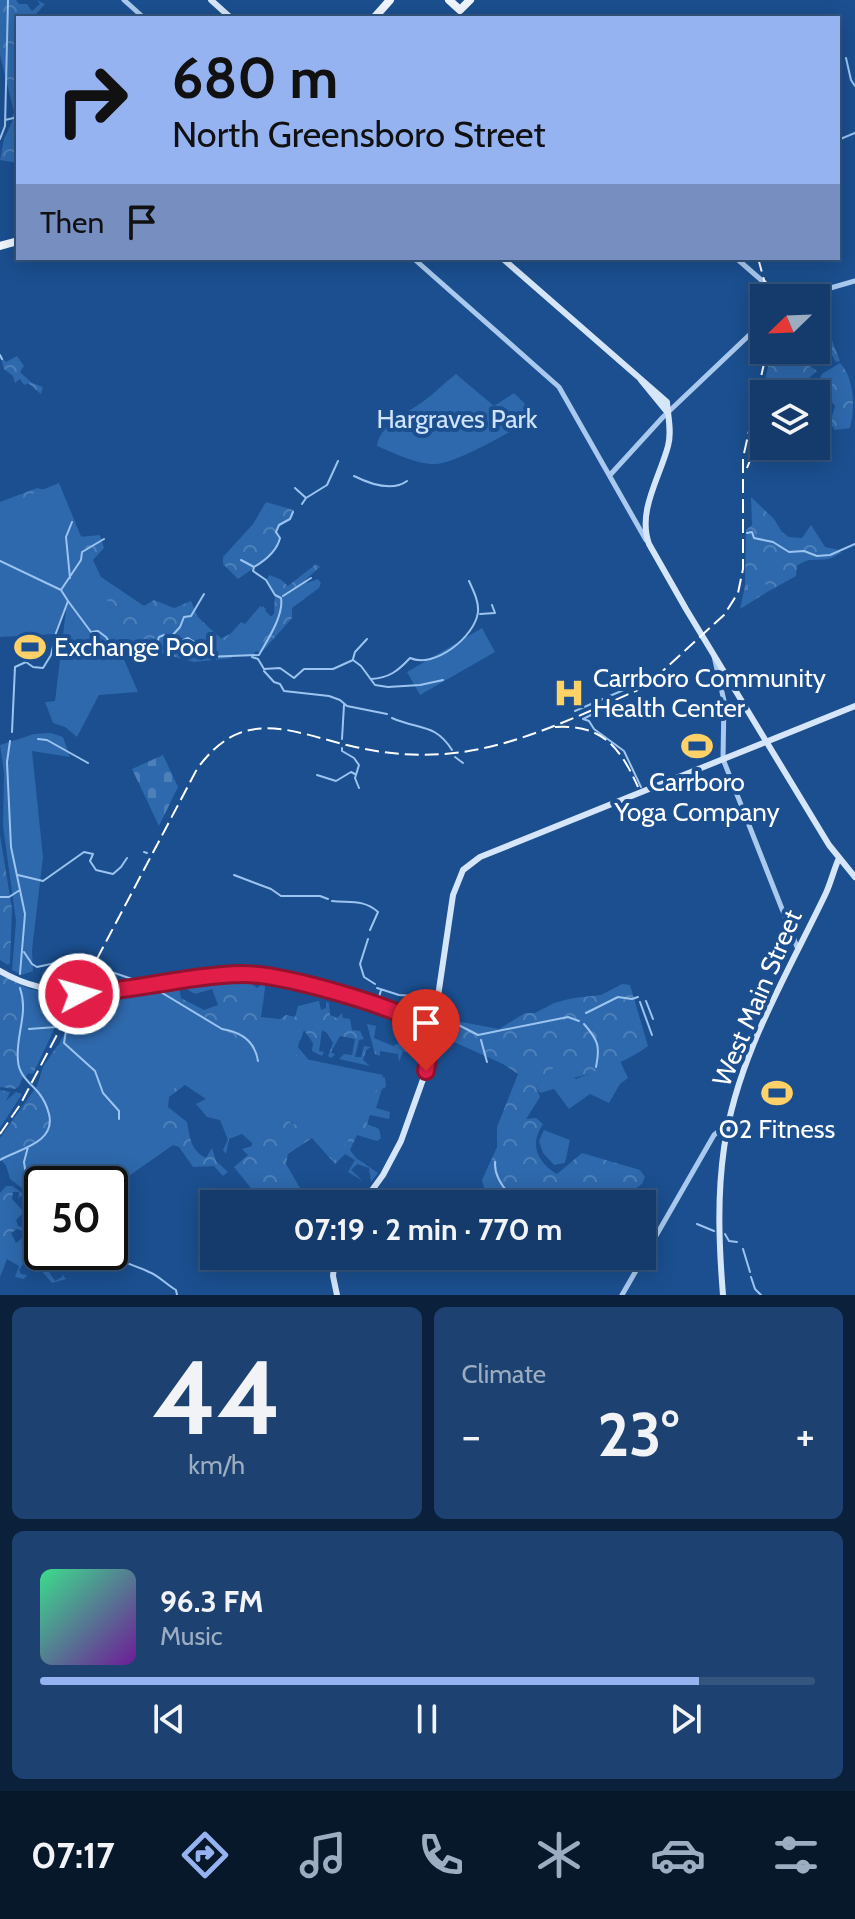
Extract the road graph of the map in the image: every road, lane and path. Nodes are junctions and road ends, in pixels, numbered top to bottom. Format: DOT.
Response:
graph roads {
  1 [pos="124,0"];
  2 [pos="211,0"];
  3 [pos="390,0"];
  4 [pos="449,0"];
  5 [pos="470,0"];
  6 [pos="460,10"];
  7 [pos="142,16"];
  8 [pos="229,16"];
  9 [pos="376,16"];
  10 [pos="467,16"];
  11 [pos="415,260"];
  12 [pos="504,260"];
  13 [pos="738,260"];
  14 [pos="855,281"];
  15 [pos="766,284"];
  16 [pos="830,288"];
  17 [pos="750,334"];
  18 [pos="668,413"];
  19 [pos="610,475"];
  20 [pos="649,544"];
  21 [pos="714,655"];
  22 [pos="855,706"];
  23 [pos="767,741"];
  24 [pos="723,759"];
  25 [pos="839,858"];
  26 [pos="855,877"];
  27 [pos="790,929"];
  28 [pos="805,931"];
  29 [pos="797,947"];
  30 [pos="0,971"];
  31 [pos="437,1003"];
  32 [pos="439,1019"];
  33 [pos="427,1022"];
  34 [pos="436,1031"];
  35 [pos="430,1044"];
  36 [pos="727,1131"];
  37 [pos="372,1190"];
  38 [pos="334,1270"];
  39 [pos="337,1295"];
  40 [pos="622,1295"];
  41 [pos="723,1295"];
  1 -- 7 [label="street"];
  2 -- 8 [label="main road"];
  3 -- 9 [label="main road"];
  4 -- 6 [label="main road"];
  5 -- 6 [label="main road"];
  6 -- 10 [label="street"];
  11 -- 19 [label="street"];
  12 -- 18 [label="main road"];
  13 -- 15 [label="street"];
  14 -- 16 [label="street"];
  17 -- 18 [label="street"];
  18 -- 19 [label="street"];
  18 -- 20 [label="main road"];
  19 -- 20 [label="street"];
  20 -- 21 [label="main road"];
  21 -- 23 [label="main road"];
  21 -- 24 [label="street"];
  22 -- 23 [label="main road"];
  23 -- 24 [label="main road"];
  23 -- 25 [label="main road"];
  24 -- 27 [label="street"];
  24 -- 31 [label="main road"];
  25 -- 26 [label="main road"];
  25 -- 28 [label="main road, West Main Street"];
  27 -- 28 [label="street"];
  27 -- 29 [label="street"];
  28 -- 29 [label="main road, West Main Street"];
  29 -- 36 [label="main road, West Main Street"];
  30 -- 33 [label="main road"];
  31 -- 32 [label="main road"];
  31 -- 33 [label="main road"];
  32 -- 33 [label="main road"];
  32 -- 34 [label="main road"];
  33 -- 34 [label="main road"];
  33 -- 35 [label="main road"];
  34 -- 35 [label="main road"];
  35 -- 37 [label="main road"];
  36 -- 40 [label="street"];
  36 -- 41 [label="main road, West Main Street"];
  38 -- 39 [label="main road"];
}
